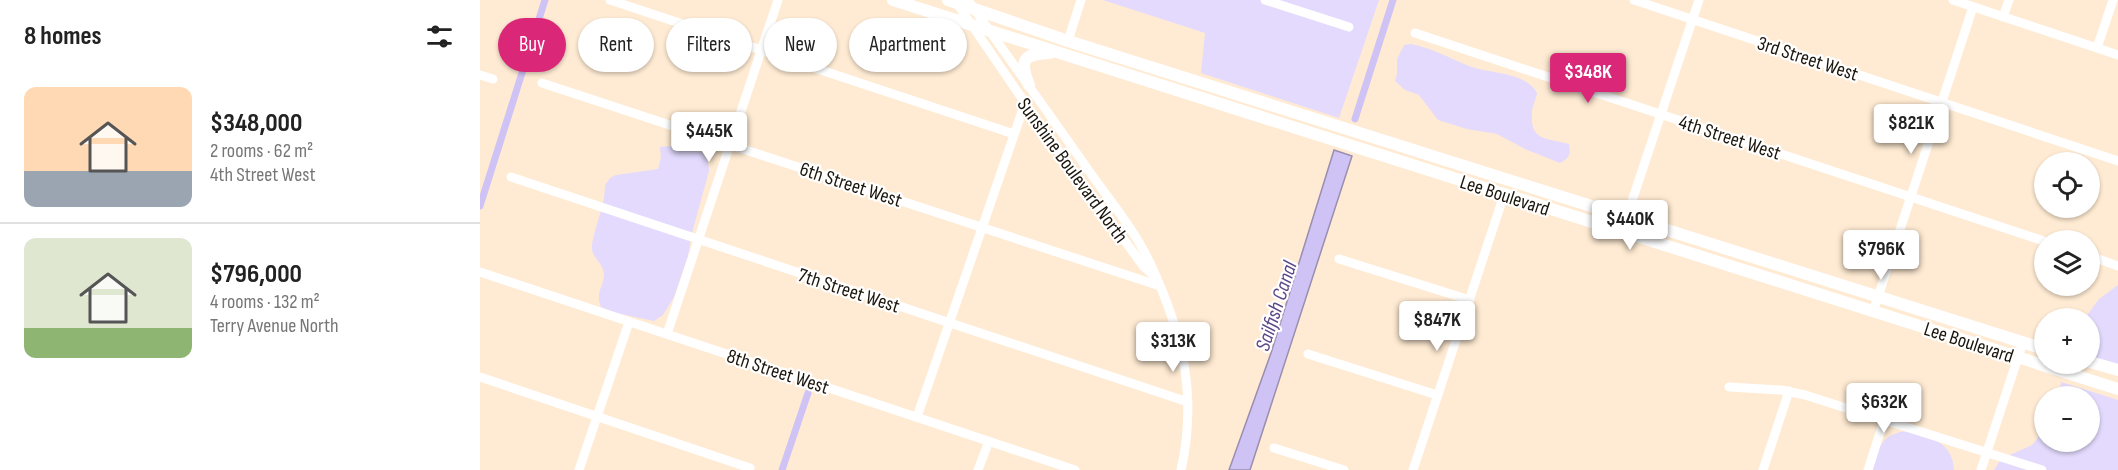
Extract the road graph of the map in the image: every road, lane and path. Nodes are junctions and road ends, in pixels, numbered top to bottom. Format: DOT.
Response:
graph roads {
  1 [pos="610,0"];
  2 [pos="778,0"];
  3 [pos="893,0"];
  4 [pos="1081,0"];
  5 [pos="1265,0"];
  6 [pos="1634,0"];
  7 [pos="1699,0"];
  8 [pos="1953,0"];
  9 [pos="2009,0"];
  10 [pos="2114,0"];
  11 [pos="960,2"];
  12 [pos="1973,7"];
  13 [pos="2003,17"];
  14 [pos="1692,20"];
  15 [pos="971,24"];
  16 [pos="1349,27"];
  17 [pos="987,29"];
  18 [pos="1415,33"];
  19 [pos="1068,41"];
  20 [pos="2097,48"];
  21 [pos="761,50"];
  22 [pos="1056,53"];
  23 [pos="2118,55"];
  24 [pos="480,75"];
  25 [pos="493,79"];
  26 [pos="542,83"];
  27 [pos="1029,85"];
  28 [pos="1943,102"];
  29 [pos="1024,103"];
  30 [pos="1661,114"];
  31 [pos="1014,134"];
  32 [pos="730,144"];
  33 [pos="2118,160"];
  34 [pos="511,177"];
  35 [pos="1095,179"];
  36 [pos="1091,195"];
  37 [pos="1504,195"];
  38 [pos="1911,197"];
  39 [pos="1627,216"];
  40 [pos="1654,225"];
  41 [pos="982,227"];
  42 [pos="1134,236"];
  43 [pos="2034,238"];
  44 [pos="698,239"];
  45 [pos="1338,259"];
  46 [pos="2100,260"];
  47 [pos="2118,266"];
  48 [pos="480,272"];
  49 [pos="1155,276"];
  50 [pos="1160,286"];
  51 [pos="1879,296"];
  52 [pos="1470,300"];
  53 [pos="1874,312"];
  54 [pos="629,322"];
  55 [pos="950,323"];
  56 [pos="666,334"];
  57 [pos="2023,342"];
  58 [pos="2034,346"];
  59 [pos="1308,354"];
  60 [pos="2018,358"];
  61 [pos="2100,365"];
  62 [pos="2118,370"];
  63 [pos="480,377"];
  64 [pos="1729,387"];
  65 [pos="2118,389"];
  66 [pos="1790,391"];
  67 [pos="1437,395"];
  68 [pos="1188,402"];
  69 [pos="597,417"];
  70 [pos="917,417"];
  71 [pos="1884,420"];
  72 [pos="988,441"];
  73 [pos="1274,448"];
  74 [pos="1987,452"];
  75 [pos="750,468"];
  76 [pos="579,470"];
  77 [pos="978,470"];
  78 [pos="1076,470"];
  79 [pos="1181,470"];
  80 [pos="1344,470"];
  81 [pos="1413,470"];
  82 [pos="1763,470"];
  83 [pos="1868,470"];
  84 [pos="1981,470"];
  85 [pos="2042,470"];
  1 -- 21 [label="street"];
  2 -- 21 [label="street"];
  3 -- 15 [label="main road, Lee Boulevard"];
  4 -- 19 [label="street"];
  5 -- 16 [label="street"];
  6 -- 14 [label="street, 3rd Street West"];
  7 -- 14 [label="street"];
  8 -- 12 [label="street"];
  9 -- 13 [label="street"];
  10 -- 20 [label="street"];
  11 -- 15 [label="street, Sunshine Boulevard North"];
  11 -- 17 [label="street, Sunshine Boulevard North"];
  11 -- 19 [label="main road, Lee Boulevard"];
  12 -- 13 [label="street"];
  12 -- 28 [label="street"];
  13 -- 20 [label="street"];
  14 -- 28 [label="street, 3rd Street West"];
  14 -- 30 [label="street"];
  15 -- 17 [label="main road, Lee Boulevard"];
  15 -- 29 [label="street, Sunshine Boulevard North"];
  17 -- 22 [label="main road, Lee Boulevard"];
  17 -- 27 [label="street, Sunshine Boulevard North"];
  18 -- 30 [label="street, 4th Street West"];
  19 -- 39 [label="main road, Lee Boulevard"];
  20 -- 23 [label="street"];
  21 -- 31 [label="street"];
  21 -- 32 [label="street"];
  22 -- 27 [label="main road"];
  22 -- 37 [label="main road, Lee Boulevard"];
  24 -- 25 [label="street"];
  26 -- 32 [label="street, 6th Street West"];
  27 -- 35 [label="street, Sunshine Boulevard North"];
  28 -- 33 [label="street, 3rd Street West"];
  28 -- 38 [label="street"];
  29 -- 31 [label="street"];
  29 -- 36 [label="street, Sunshine Boulevard North"];
  30 -- 38 [label="street, 4th Street West"];
  30 -- 39 [label="street"];
  31 -- 41 [label="street"];
  32 -- 41 [label="street, 6th Street West"];
  32 -- 44 [label="street"];
  34 -- 44 [label="street, 7th Street West"];
  35 -- 36 [label="street"];
  35 -- 42 [label="street, Sunshine Boulevard North"];
  36 -- 42 [label="street"];
  36 -- 49 [label="street, Sunshine Boulevard North"];
  37 -- 40 [label="main road"];
  37 -- 52 [label="street"];
  37 -- 53 [label="main road, Lee Boulevard"];
  38 -- 43 [label="street, 4th Street West"];
  38 -- 51 [label="street"];
  39 -- 40 [label="main road, Lee Boulevard"];
  40 -- 51 [label="main road, Lee Boulevard"];
  41 -- 50 [label="street, 6th Street West"];
  41 -- 55 [label="street"];
  42 -- 49 [label="street, Sunshine Boulevard North"];
  44 -- 55 [label="street, 7th Street West"];
  44 -- 56 [label="street"];
  45 -- 52 [label="street"];
  46 -- 47 [label="street"];
  48 -- 54 [label="street, 8th Street West"];
  49 -- 50 [label="street, Sunshine Boulevard North"];
  50 -- 68 [label="street, Sunshine Boulevard North"];
  51 -- 53 [label="street"];
  51 -- 57 [label="main road, Lee Boulevard"];
  52 -- 67 [label="street"];
  53 -- 60 [label="main road, Lee Boulevard"];
  54 -- 56 [label="street, 8th Street West"];
  54 -- 69 [label="street"];
  55 -- 68 [label="street, 7th Street West"];
  55 -- 70 [label="street"];
  56 -- 70 [label="street, 8th Street West"];
  57 -- 58 [label="main road, Lee Boulevard"];
  57 -- 60 [label="street"];
  59 -- 67 [label="street"];
  60 -- 65 [label="main road, Lee Boulevard"];
  60 -- 74 [label="street"];
  61 -- 62 [label="main road"];
  63 -- 69 [label="street"];
  64 -- 66 [label="street"];
  66 -- 71 [label="street"];
  66 -- 82 [label="street"];
  67 -- 81 [label="street"];
  68 -- 79 [label="street, Sunshine Boulevard North"];
  69 -- 75 [label="street"];
  69 -- 76 [label="street"];
  70 -- 72 [label="street, 8th Street West"];
  71 -- 74 [label="street"];
  71 -- 83 [label="street"];
  72 -- 77 [label="street"];
  72 -- 78 [label="street, 8th Street West"];
  73 -- 80 [label="street"];
  74 -- 84 [label="street"];
  74 -- 85 [label="street"];
}
